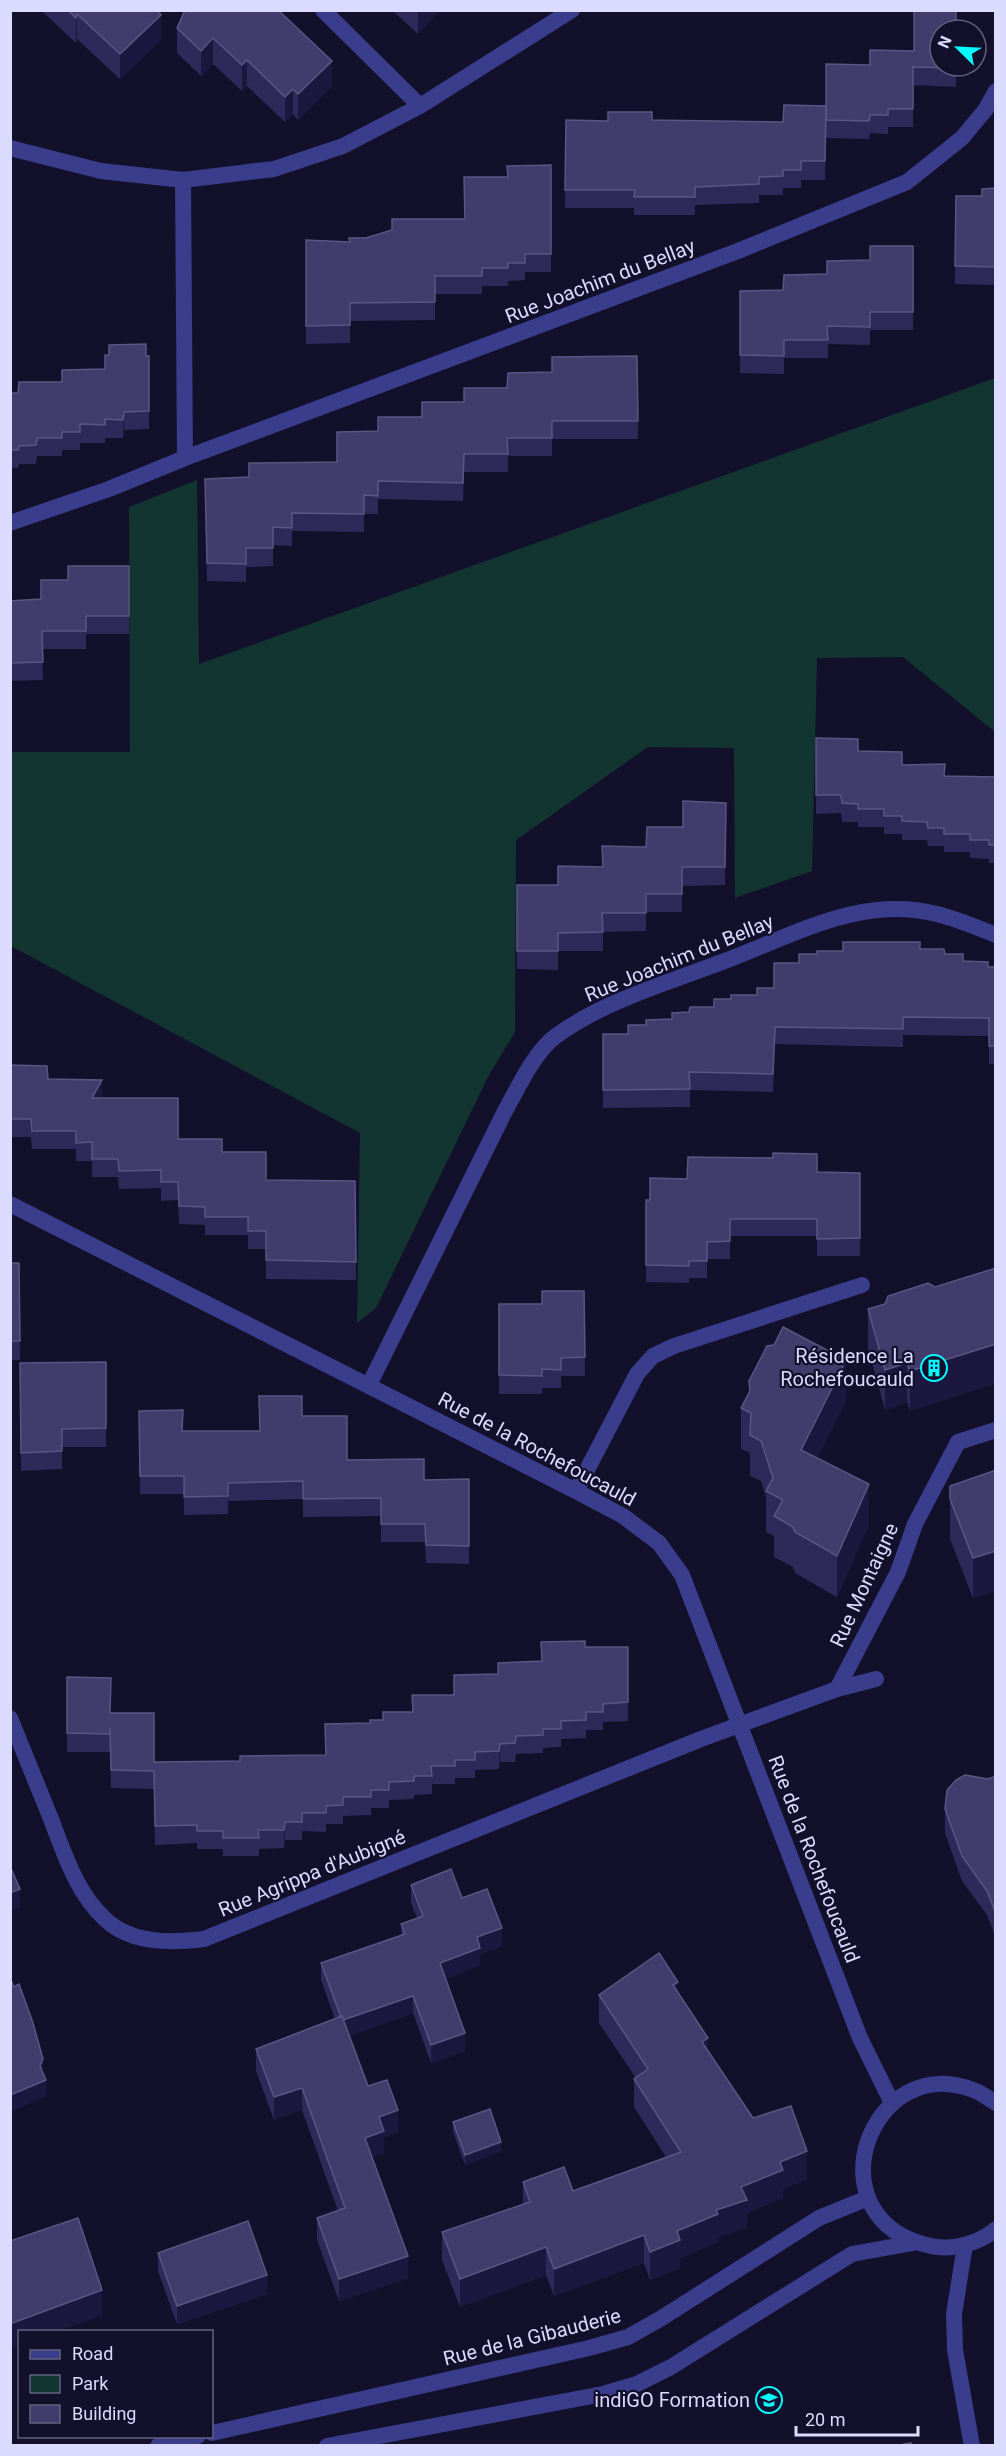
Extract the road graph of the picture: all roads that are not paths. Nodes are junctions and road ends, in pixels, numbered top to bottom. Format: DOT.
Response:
graph roads {
  1 [pos="323,10"];
  2 [pos="572,10"];
  3 [pos="996,91"];
  4 [pos="420,106"];
  5 [pos="10,148"];
  6 [pos="183,180"];
  7 [pos="185,458"];
  8 [pos="10,523"];
  9 [pos="996,935"];
  10 [pos="10,1204"];
  11 [pos="862,1286"];
  12 [pos="369,1386"];
  13 [pos="996,1430"];
  14 [pos="576,1491"];
  15 [pos="876,1679"];
  16 [pos="837,1689"];
  17 [pos="10,1718"];
  18 [pos="740,1724"];
  19 [pos="996,2089"];
  20 [pos="976,2091"];
  21 [pos="892,2103"];
  22 [pos="996,2103"];
  23 [pos="868,2198"];
  24 [pos="996,2229"];
  25 [pos="913,2242"];
  26 [pos="966,2245"];
  27 [pos="213,2433"];
  28 [pos="189,2438"];
  29 [pos="158,2445"];
  30 [pos="327,2445"];
  31 [pos="972,2445"];
  1 -- 4 [label="street"];
  2 -- 4 [label="street"];
  3 -- 7 [label="street, Rue Joachim du Bellay"];
  4 -- 6 [label="street"];
  5 -- 6 [label="street"];
  6 -- 7 [label="street"];
  7 -- 8 [label="street, Rue Joachim du Bellay"];
  9 -- 12 [label="street, Rue Joachim du Bellay"];
  10 -- 12 [label="street, Rue de la Rochefoucauld"];
  11 -- 14 [label="street"];
  12 -- 14 [label="street, Rue de la Rochefoucauld"];
  13 -- 16 [label="street, Rue Montaigne"];
  14 -- 18 [label="street, Rue de la Rochefoucauld"];
  15 -- 16 [label="street"];
  16 -- 18 [label="street"];
  17 -- 18 [label="street, Rue Agrippa d'Aubigné"];
  18 -- 21 [label="street, Rue de la Rochefoucauld"];
  19 -- 20 [label="street"];
  20 -- 21 [label="street"];
  20 -- 22 [label="street"];
  21 -- 23 [label="street"];
  23 -- 25 [label="street"];
  23 -- 27 [label="street, Rue de la Gibauderie"];
  24 -- 26 [label="street"];
  25 -- 26 [label="street"];
  25 -- 30 [label="street"];
  26 -- 31 [label="street"];
  28 -- 29 [label="street"];
}
